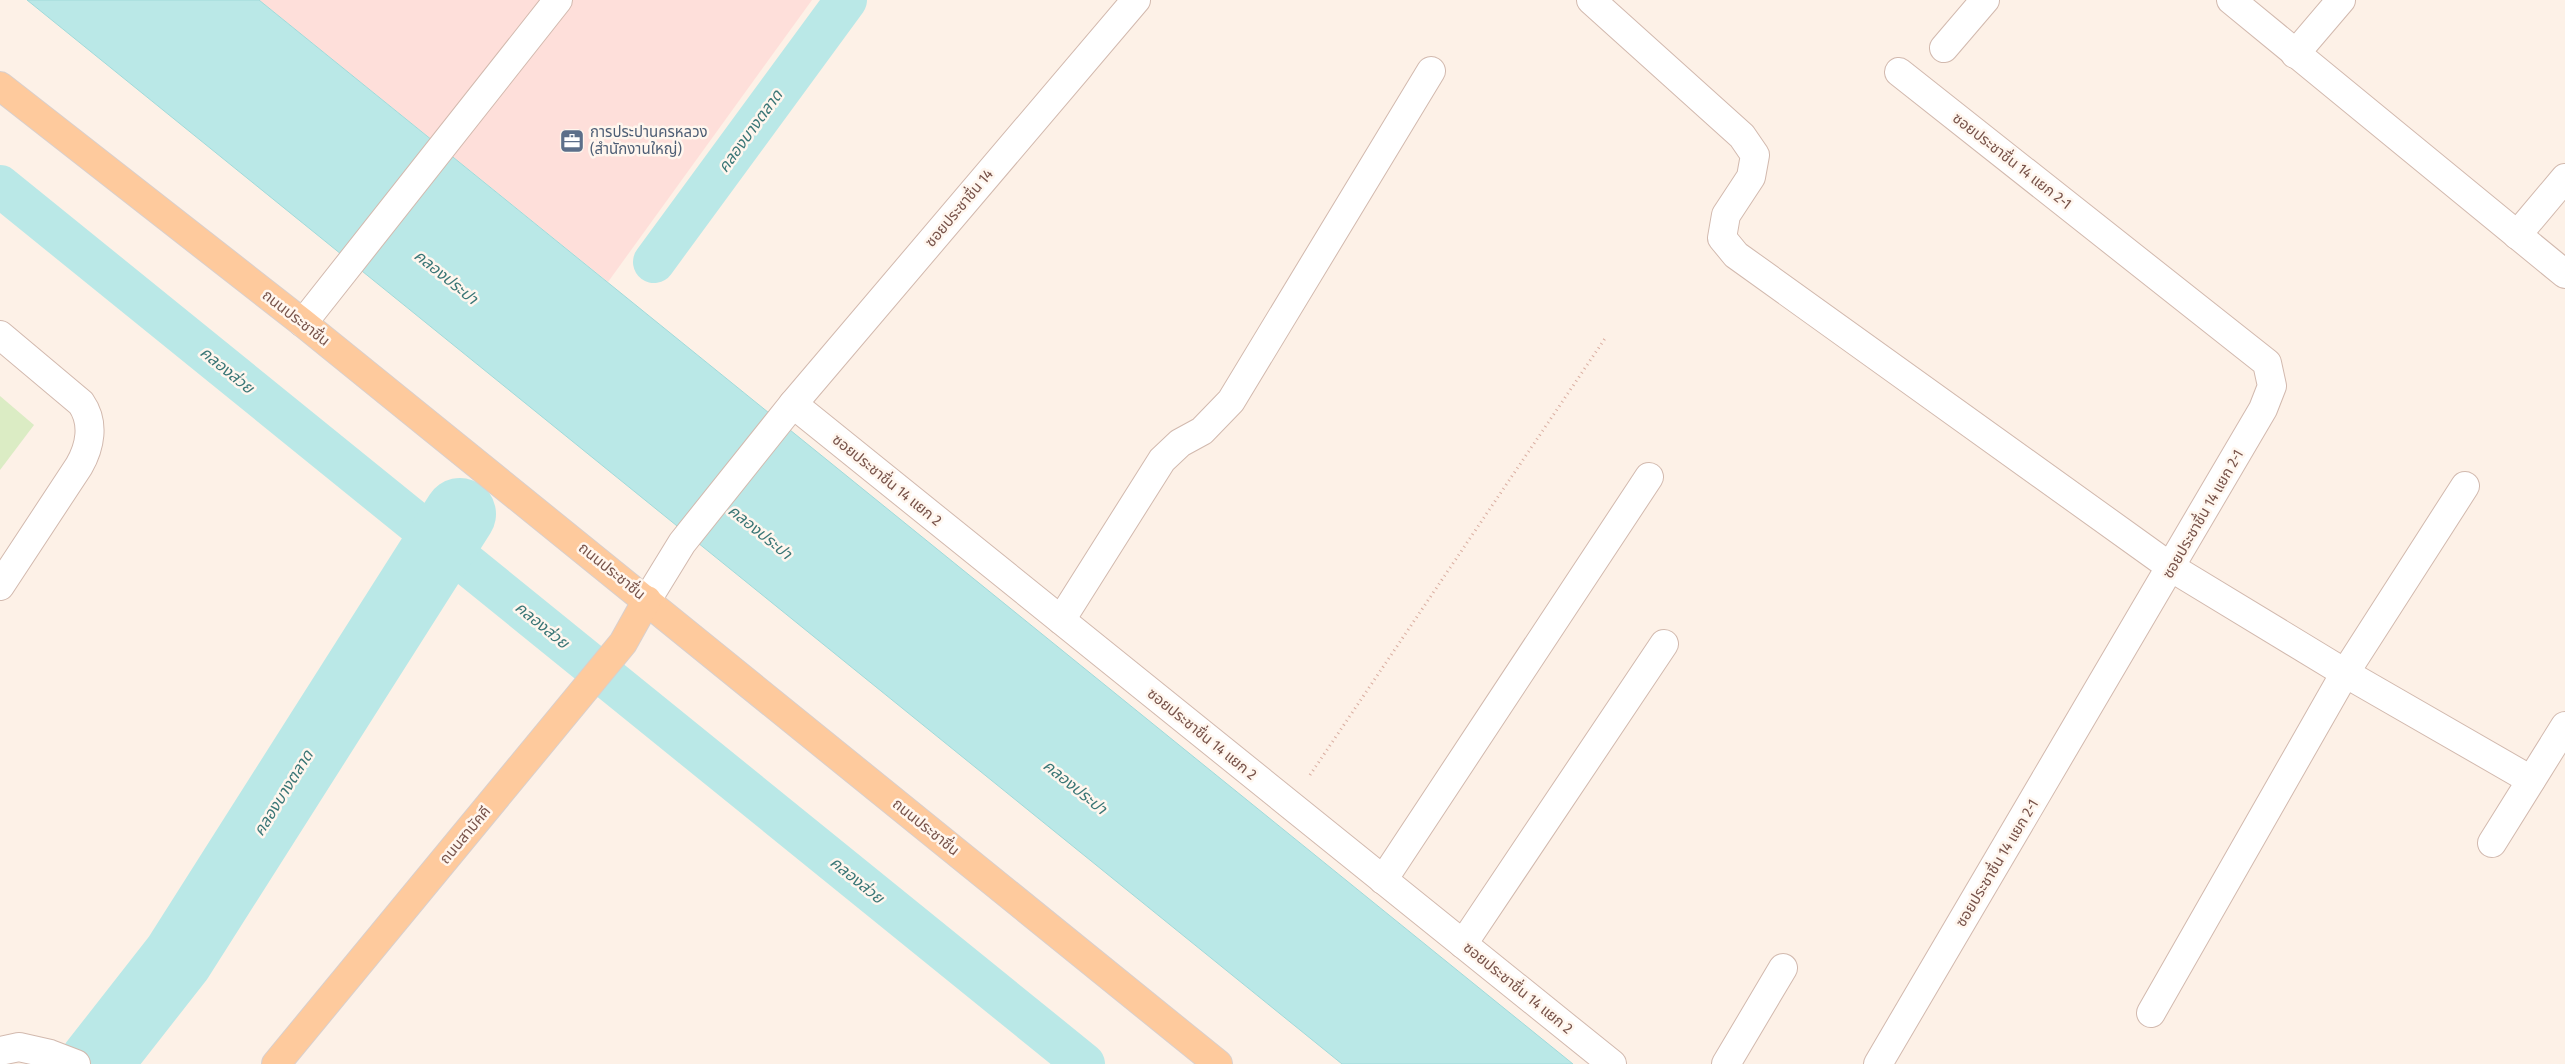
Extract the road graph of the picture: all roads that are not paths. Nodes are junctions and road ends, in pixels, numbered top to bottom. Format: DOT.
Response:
graph roads {
  1 [pos="558,0"];
  2 [pos="1136,0"];
  3 [pos="1985,0"];
  4 [pos="2231,0"];
  5 [pos="2342,0"];
  6 [pos="1597,2"];
  7 [pos="1944,48"];
  8 [pos="2295,54"];
  9 [pos="1431,71"];
  10 [pos="1899,72"];
  11 [pos="0,86"];
  12 [pos="2565,178"];
  13 [pos="2517,235"];
  14 [pos="2565,274"];
  15 [pos="303,324"];
  16 [pos="0,335"];
  17 [pos="788,410"];
  18 [pos="1649,477"];
  19 [pos="2464,486"];
  20 [pos="2172,568"];
  21 [pos="0,586"];
  22 [pos="647,600"];
  23 [pos="1061,620"];
  24 [pos="1664,644"];
  25 [pos="2345,672"];
  26 [pos="2565,726"];
  27 [pos="2531,780"];
  28 [pos="2492,843"];
  29 [pos="1383,880"];
  30 [pos="1464,944"];
  31 [pos="1783,968"];
  32 [pos="2151,1013"];
  33 [pos="0,1051"];
  34 [pos="75,1063"];
  35 [pos="276,1064"];
  36 [pos="1218,1064"];
  37 [pos="1612,1064"];
  38 [pos="1726,1064"];
  39 [pos="1878,1064"];
  1 -- 15 [label="street"];
  2 -- 17 [label="street, ซอยประชาชื่น 14"];
  3 -- 7 [label="street"];
  4 -- 8 [label="street"];
  5 -- 8 [label="street"];
  6 -- 20 [label="street"];
  8 -- 13 [label="street"];
  9 -- 23 [label="street"];
  10 -- 20 [label="street, ซอยประชาชื่น 14 แยก 2-1"];
  11 -- 15 [label="main road, ถนนประชาชื่น"];
  12 -- 13 [label="street"];
  13 -- 14 [label="street"];
  15 -- 22 [label="main road, ถนนประชาชื่น"];
  16 -- 21 [label="street"];
  17 -- 22 [label="street, ซอยประชาชื่น 14"];
  17 -- 23 [label="street, ซอยประชาชื่น 14 แยก 2"];
  18 -- 29 [label="street"];
  19 -- 25 [label="street"];
  20 -- 25 [label="street"];
  20 -- 39 [label="street, ซอยประชาชื่น 14 แยก 2-1"];
  22 -- 35 [label="main road, ถนนสามัคคี"];
  22 -- 36 [label="main road, ถนนประชาชื่น"];
  23 -- 29 [label="street, ซอยประชาชื่น 14 แยก 2"];
  24 -- 30 [label="street"];
  25 -- 27 [label="street"];
  25 -- 32 [label="street"];
  26 -- 27 [label="street"];
  27 -- 28 [label="street"];
  29 -- 30 [label="street, ซอยประชาชื่น 14 แยก 2"];
  30 -- 37 [label="street, ซอยประชาชื่น 14 แยก 2"];
  31 -- 38 [label="street"];
  33 -- 34 [label="street"];
}
